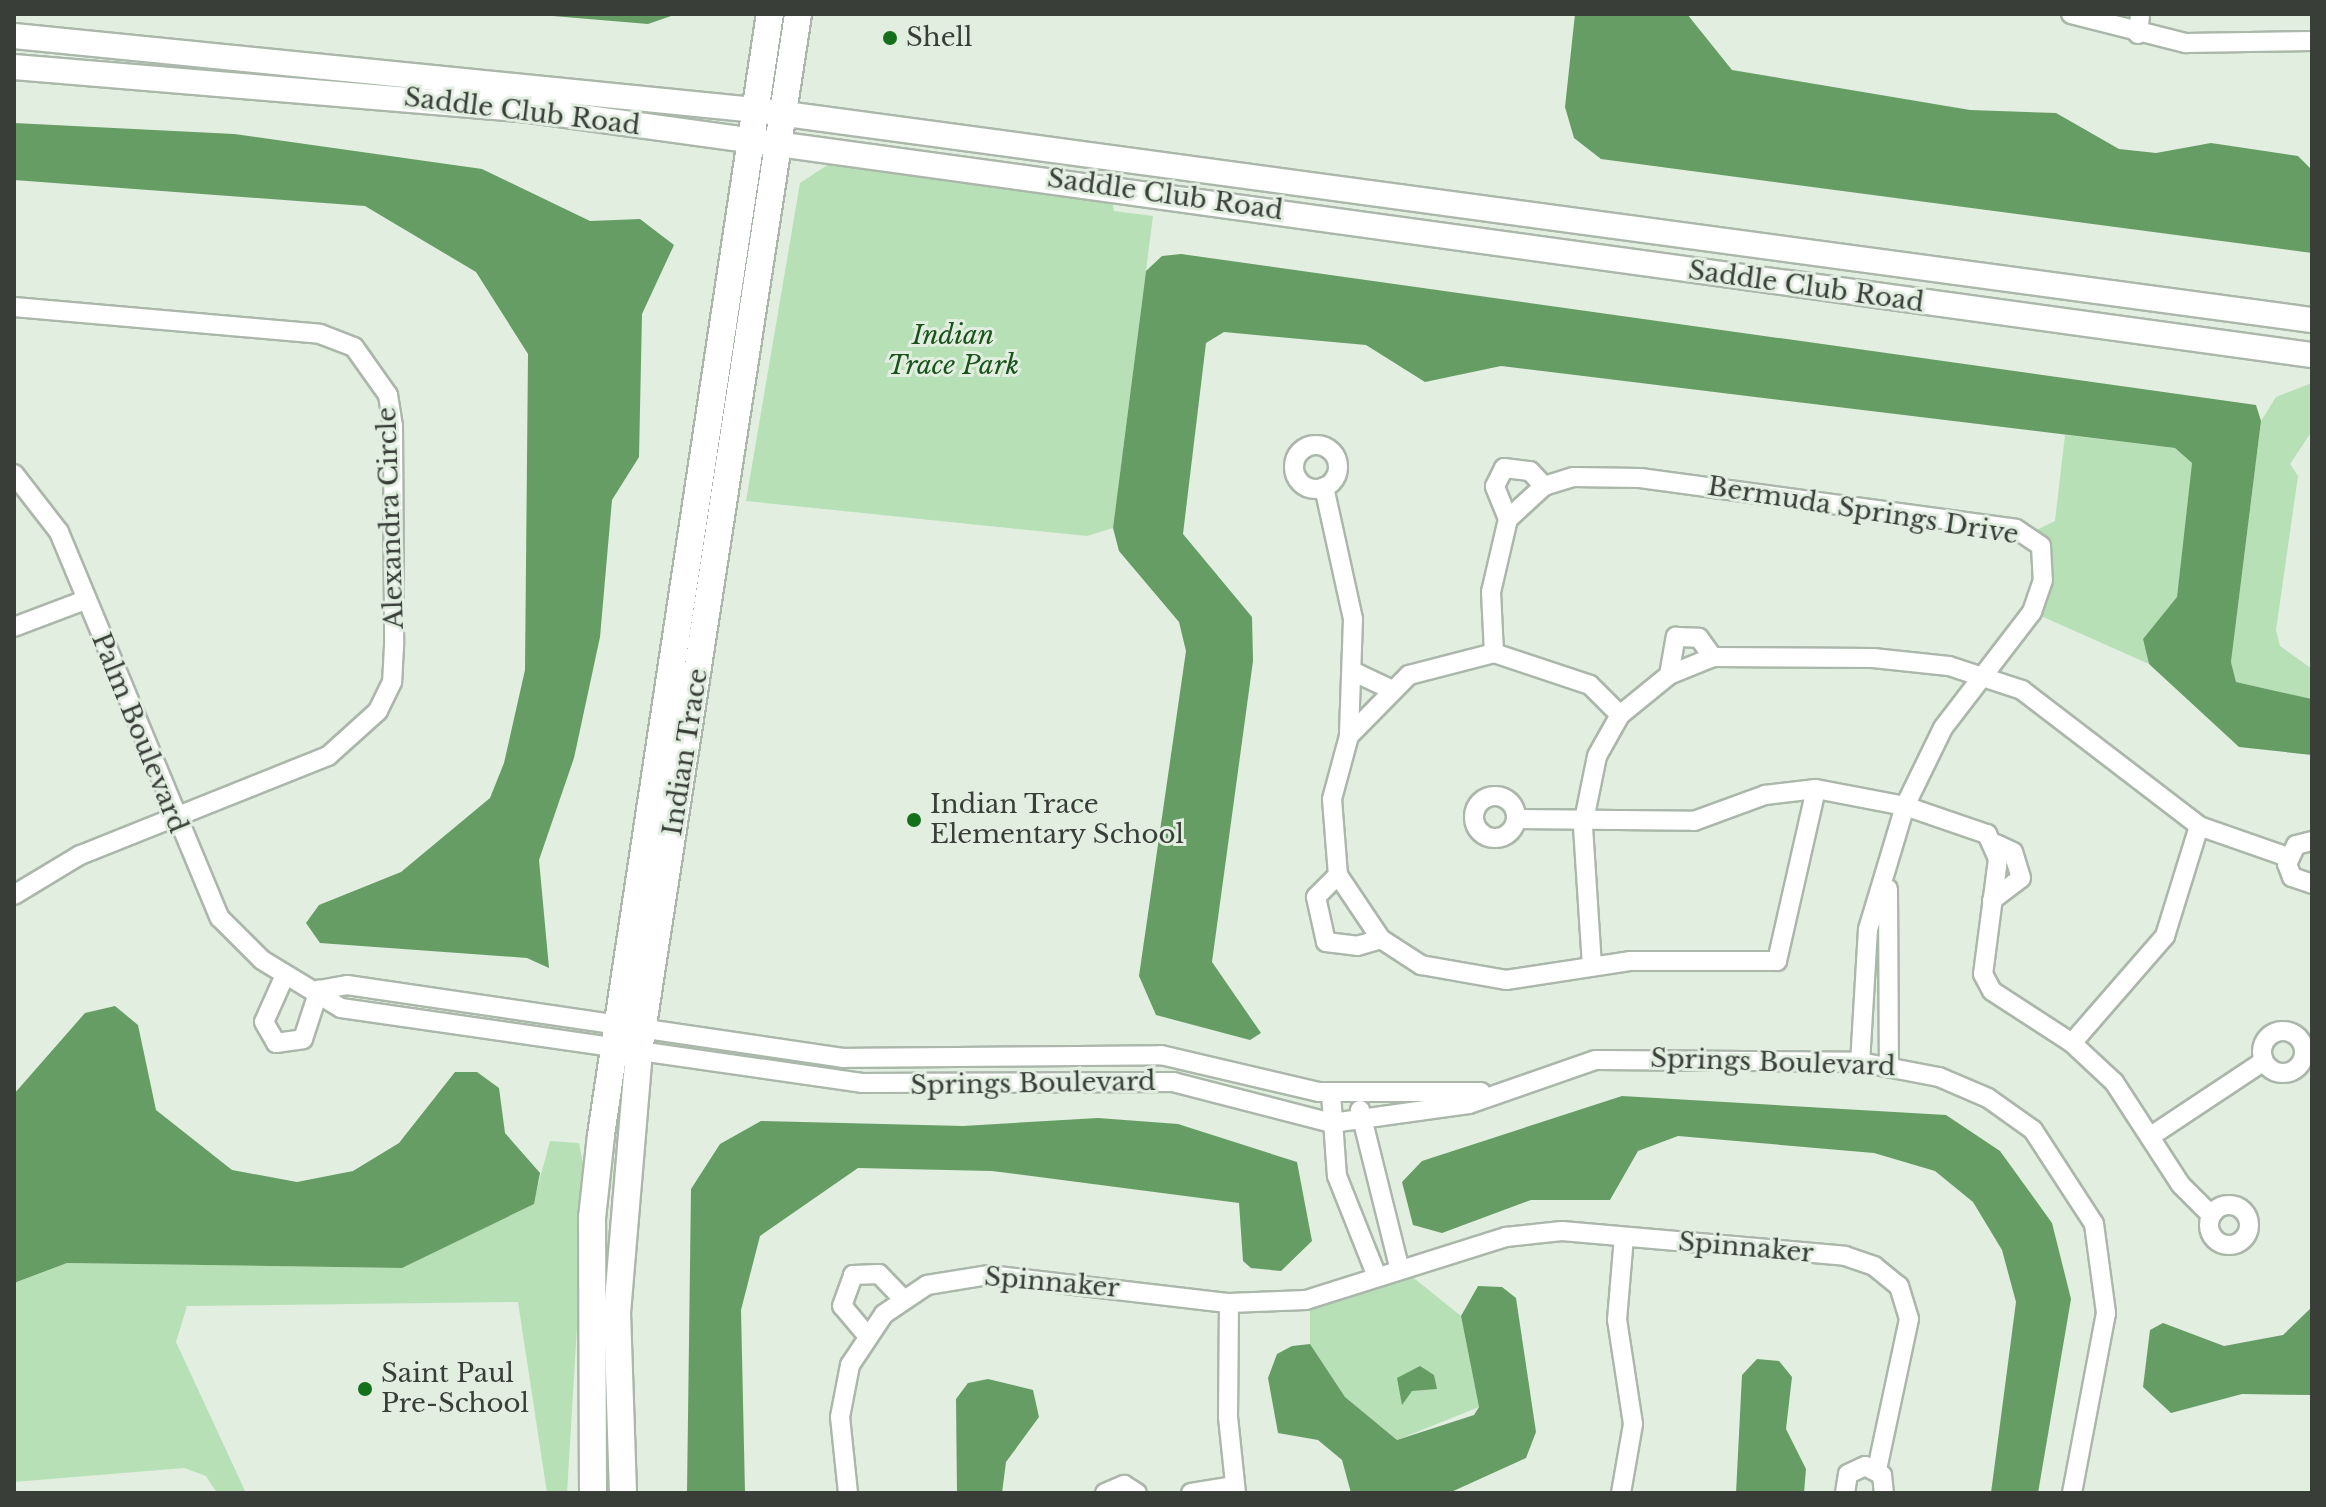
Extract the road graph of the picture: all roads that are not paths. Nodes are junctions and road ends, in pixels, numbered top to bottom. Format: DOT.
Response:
graph roads {
  1 [pos="770,14"];
  2 [pos="798,14"];
  3 [pos="2071,14"];
  4 [pos="2140,14"];
  5 [pos="2138,34"];
  6 [pos="14,36"];
  7 [pos="2312,41"];
  8 [pos="14,67"];
  9 [pos="756,110"];
  10 [pos="785,114"];
  11 [pos="753,142"];
  12 [pos="781,146"];
  13 [pos="14,307"];
  14 [pos="2312,320"];
  15 [pos="2312,355"];
  16 [pos="14,474"];
  17 [pos="1544,486"];
  18 [pos="1324,487"];
  19 [pos="1508,519"];
  20 [pos="85,600"];
  21 [pos="14,627"];
  22 [pos="1494,653"];
  23 [pos="1713,657"];
  24 [pos="1352,671"];
  25 [pos="1669,675"];
  26 [pos="1982,677"];
  27 [pos="1390,689"];
  28 [pos="1620,715"];
  29 [pos="1349,736"];
  30 [pos="1816,789"];
  31 [pos="1905,806"];
  32 [pos="1516,819"];
  33 [pos="175,820"];
  34 [pos="1583,825"];
  35 [pos="2199,826"];
  36 [pos="2312,841"];
  37 [pos="1996,844"];
  38 [pos="2288,857"];
  39 [pos="1338,875"];
  40 [pos="1887,882"];
  41 [pos="2312,884"];
  42 [pos="14,895"];
  43 [pos="1992,900"];
  44 [pos="1381,939"];
  45 [pos="1592,966"];
  46 [pos="285,975"];
  47 [pos="319,990"];
  48 [pos="429,997"];
  49 [pos="425,1022"];
  50 [pos="614,1033"];
  51 [pos="640,1038"];
  52 [pos="2072,1043"];
  53 [pos="2264,1061"];
  54 [pos="1860,1062"];
  55 [pos="1889,1064"];
  56 [pos="1496,1091"];
  57 [pos="1331,1093"];
  58 [pos="1363,1096"];
  59 [pos="1358,1122"];
  60 [pos="1332,1123"];
  61 [pos="2154,1134"];
  62 [pos="2211,1215"];
  63 [pos="1624,1237"];
  64 [pos="1399,1266"];
  65 [pos="1370,1275"];
  66 [pos="902,1298"];
  67 [pos="1229,1303"];
  68 [pos="865,1333"];
  69 [pos="1877,1470"];
  70 [pos="1235,1489"];
  71 [pos="593,1493"];
  72 [pos="623,1493"];
  73 [pos="848,1493"];
  74 [pos="1105,1493"];
  75 [pos="1137,1493"];
  76 [pos="1191,1493"];
  77 [pos="1621,1493"];
  78 [pos="1845,1493"];
  79 [pos="1884,1493"];
  80 [pos="2072,1493"];
  1 -- 9 [label="main road, Indian Trace"];
  2 -- 10 [label="main road, Indian Trace"];
  3 -- 5 [label="street"];
  4 -- 5 [label="street"];
  5 -- 7 [label="street"];
  6 -- 9 [label="street, Saddle Club Road"];
  8 -- 11 [label="street, Saddle Club Road"];
  9 -- 10 [label="street, Saddle Club Road"];
  9 -- 11 [label="main road, Indian Trace"];
  10 -- 12 [label="main road, Indian Trace"];
  10 -- 14 [label="street, Saddle Club Road"];
  11 -- 12 [label="street, Saddle Club Road"];
  11 -- 50 [label="main road, Indian Trace"];
  12 -- 15 [label="street, Saddle Club Road"];
  12 -- 51 [label="main road, Indian Trace"];
  13 -- 33 [label="street, Alexandra Circle"];
  16 -- 20 [label="street, Palm Boulevard"];
  17 -- 19 [label="street"];
  17 -- 19 [label="street"];
  17 -- 26 [label="street, Bermuda Springs Drive"];
  18 -- 24 [label="street"];
  19 -- 22 [label="street"];
  20 -- 21 [label="street"];
  20 -- 33 [label="street, Palm Boulevard"];
  22 -- 27 [label="street"];
  22 -- 28 [label="street"];
  23 -- 25 [label="street"];
  23 -- 25 [label="street"];
  23 -- 26 [label="street"];
  24 -- 27 [label="street"];
  24 -- 29 [label="street"];
  25 -- 28 [label="street"];
  26 -- 31 [label="street, Bermuda Springs Drive"];
  26 -- 35 [label="street"];
  27 -- 29 [label="street"];
  28 -- 34 [label="street"];
  29 -- 39 [label="street"];
  30 -- 31 [label="street"];
  30 -- 34 [label="street"];
  30 -- 45 [label="street"];
  31 -- 37 [label="street"];
  31 -- 40 [label="street, Bermuda Springs Drive"];
  32 -- 34 [label="street"];
  33 -- 42 [label="street, Alexandra Circle"];
  33 -- 46 [label="street, Palm Boulevard"];
  34 -- 45 [label="street"];
  35 -- 38 [label="street"];
  35 -- 52 [label="street"];
  36 -- 38 [label="street"];
  37 -- 43 [label="street"];
  37 -- 43 [label="street"];
  38 -- 41 [label="street"];
  39 -- 44 [label="street"];
  39 -- 44 [label="street"];
  40 -- 54 [label="street, Bermuda Springs Drive"];
  40 -- 55 [label="street, Bermuda Springs Drive"];
  43 -- 52 [label="street"];
  44 -- 45 [label="street"];
  46 -- 47 [label="street, Palm Boulevard"];
  46 -- 47 [label="street"];
  47 -- 48 [label="street, Palm Boulevard"];
  47 -- 49 [label="street, Palm Boulevard"];
  48 -- 49 [label="street"];
  48 -- 50 [label="street, Palm Boulevard"];
  49 -- 50 [label="street, Palm Boulevard"];
  50 -- 51 [label="street, Springs Boulevard"];
  50 -- 51 [label="street, Springs Boulevard"];
  50 -- 71 [label="main road, Indian Trace"];
  51 -- 57 [label="street, Springs Boulevard"];
  51 -- 60 [label="street, Springs Boulevard"];
  51 -- 72 [label="main road, Indian Trace"];
  52 -- 61 [label="street"];
  53 -- 61 [label="street"];
  54 -- 55 [label="street, Springs Boulevard"];
  54 -- 56 [label="street, Springs Boulevard"];
  55 -- 80 [label="street, Springs Boulevard"];
  56 -- 58 [label="street, Springs Boulevard"];
  56 -- 59 [label="street, Springs Boulevard"];
  57 -- 58 [label="street, Springs Boulevard"];
  57 -- 60 [label="street"];
  58 -- 59 [label="street"];
  59 -- 60 [label="street, Springs Boulevard"];
  59 -- 64 [label="street"];
  60 -- 65 [label="street"];
  61 -- 62 [label="street"];
  63 -- 64 [label="street, Spinnaker"];
  63 -- 69 [label="street, Spinnaker"];
  63 -- 77 [label="street"];
  64 -- 65 [label="street, Spinnaker"];
  65 -- 67 [label="street, Spinnaker"];
  66 -- 67 [label="street, Spinnaker"];
  66 -- 68 [label="street, Spinnaker"];
  66 -- 68 [label="street"];
  67 -- 70 [label="street"];
  68 -- 73 [label="street, Spinnaker"];
  69 -- 78 [label="street"];
  69 -- 79 [label="street, Spinnaker"];
  70 -- 76 [label="street"];
  74 -- 75 [label="street"];
}
